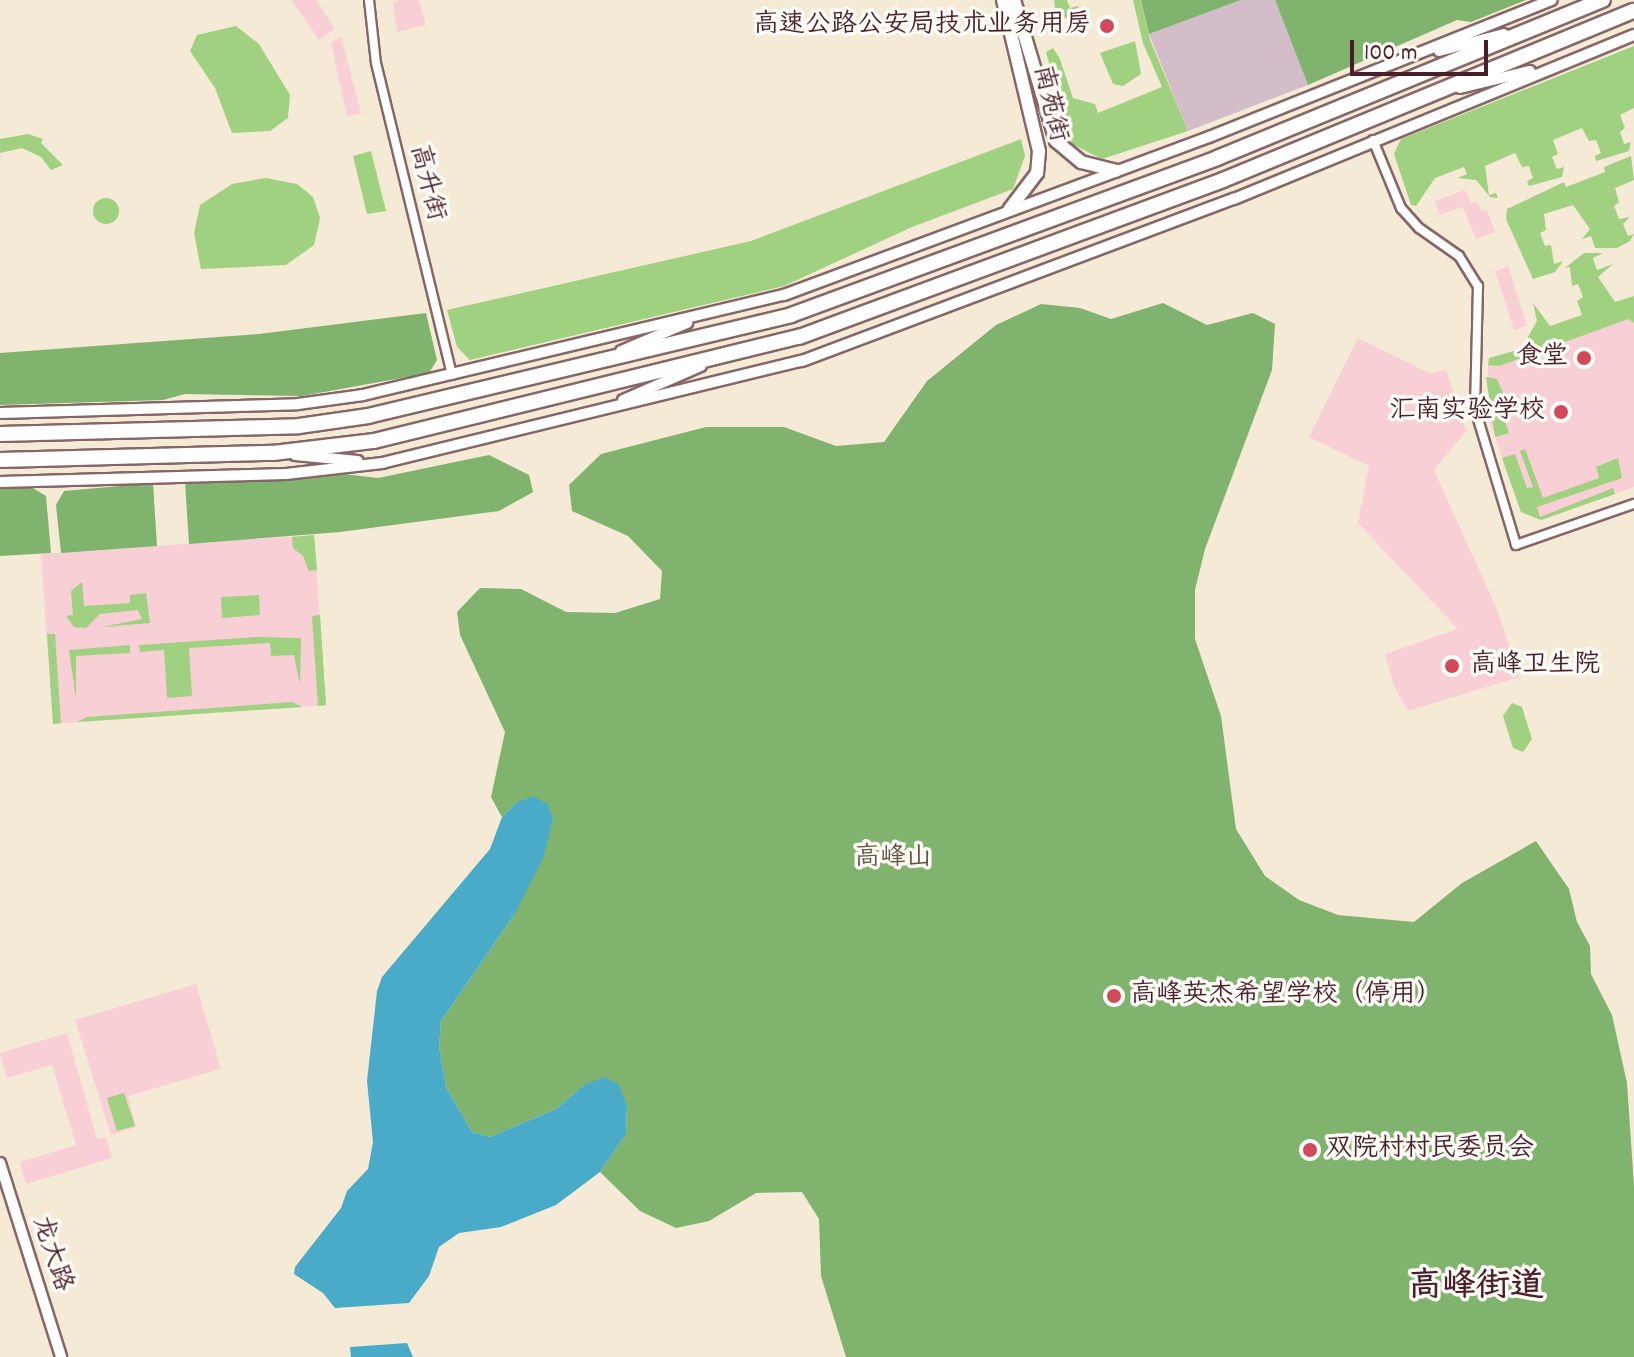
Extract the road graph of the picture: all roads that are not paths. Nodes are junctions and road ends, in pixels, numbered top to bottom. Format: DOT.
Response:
graph roads {
  1 [pos="369,0"];
  2 [pos="1003,0"];
  3 [pos="1014,0"];
  4 [pos="1552,0"];
  5 [pos="1603,0"];
  6 [pos="1634,11"];
  7 [pos="1533,27"];
  8 [pos="1634,35"];
  9 [pos="1398,62"];
  10 [pos="1565,62"];
  11 [pos="1419,99"];
  12 [pos="1373,140"];
  13 [pos="1116,171"];
  14 [pos="1009,210"];
  15 [pos="715,312"];
  16 [pos="730,354"];
  17 [pos="589,363"];
  18 [pos="452,375"];
  19 [pos="596,411"];
  20 [pos="0,413"];
  21 [pos="0,434"];
  22 [pos="273,453"];
  23 [pos="0,460"];
  24 [pos="382,463"];
  25 [pos="0,482"];
  26 [pos="1634,504"];
  27 [pos="0,1163"];
  28 [pos="61,1357"];
  1 -- 18 [label="street, 高升街"];
  2 -- 14 [label="main road, 南苑街"];
  3 -- 13 [label="main road"];
  4 -- 9 [label="street"];
  5 -- 7 [label="highway"];
  6 -- 11 [label="highway"];
  7 -- 9 [label="street"];
  7 -- 17 [label="highway"];
  8 -- 10 [label="street"];
  9 -- 13 [label="street"];
  10 -- 11 [label="street"];
  10 -- 12 [label="street"];
  11 -- 16 [label="highway"];
  12 -- 19 [label="street"];
  12 -- 26 [label="street"];
  13 -- 14 [label="street"];
  14 -- 15 [label="street"];
  15 -- 17 [label="street"];
  15 -- 18 [label="street"];
  16 -- 19 [label="street"];
  16 -- 22 [label="highway"];
  17 -- 21 [label="highway"];
  18 -- 20 [label="street"];
  19 -- 24 [label="street"];
  22 -- 23 [label="highway"];
  22 -- 24 [label="street"];
  24 -- 25 [label="street"];
  27 -- 28 [label="street, 龙大路"];
}
